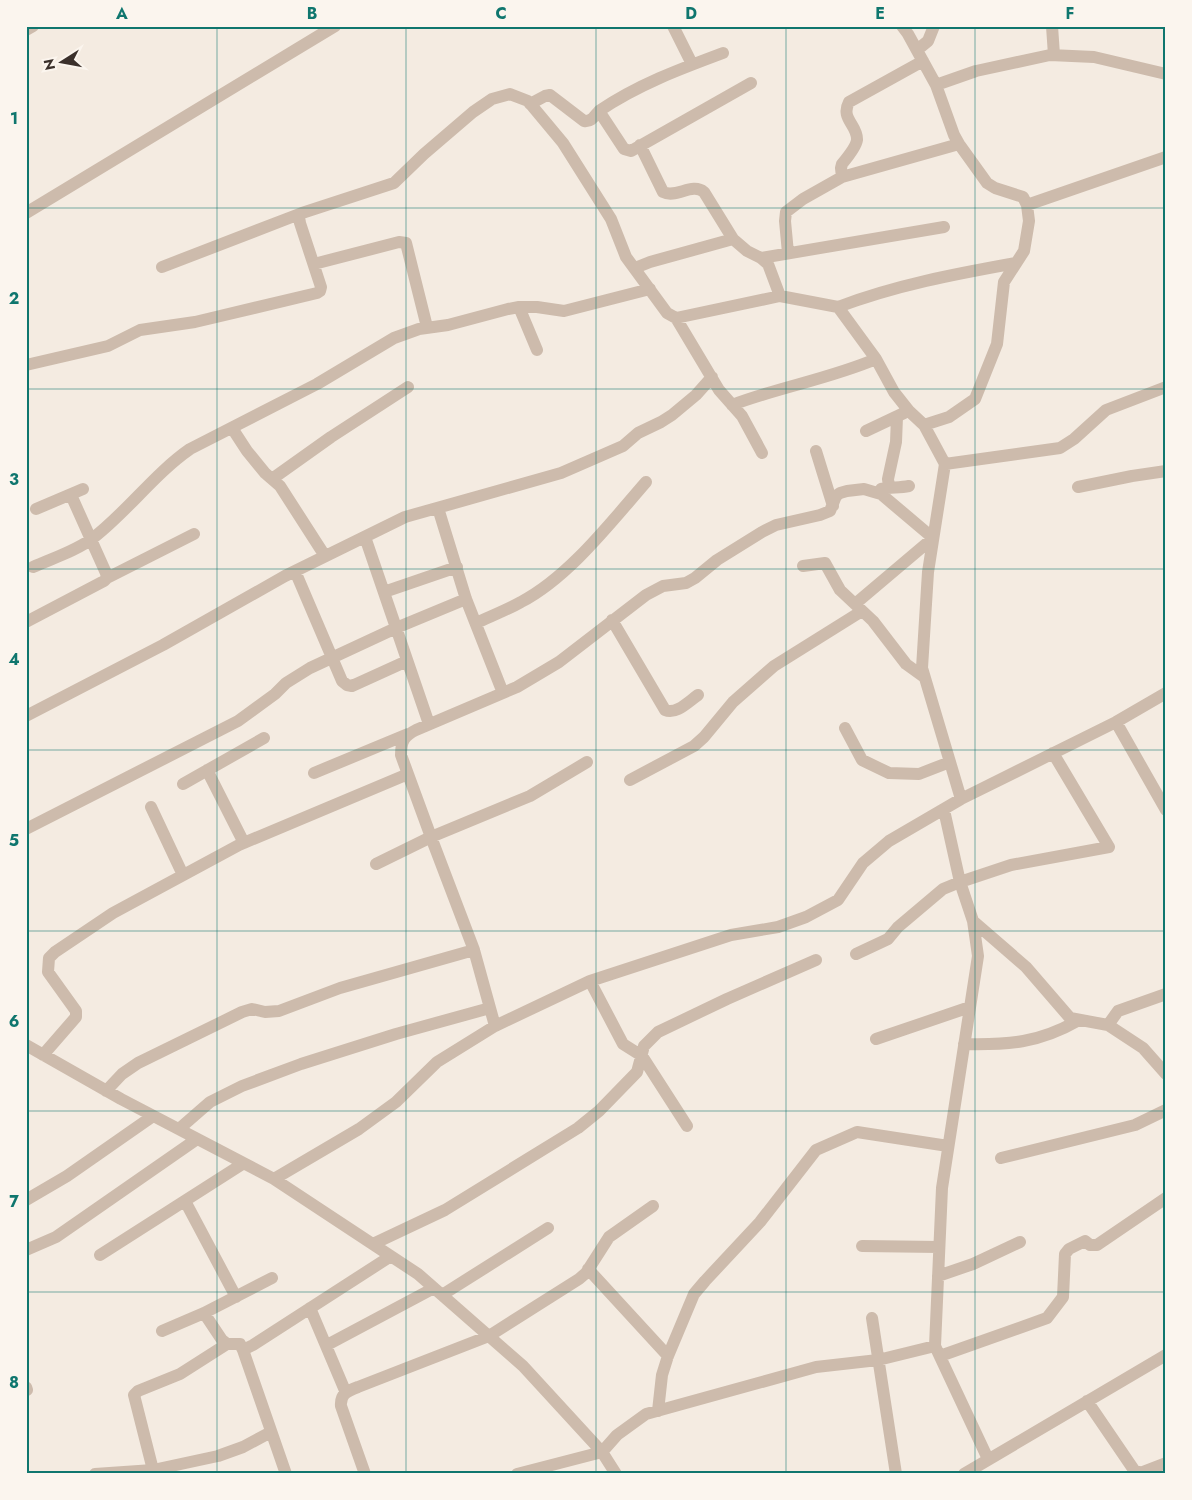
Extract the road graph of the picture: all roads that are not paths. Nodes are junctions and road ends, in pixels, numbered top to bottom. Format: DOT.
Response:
graph roads {
  1 [pos="33,26"];
  2 [pos="335,26"];
  3 [pos="673,26"];
  4 [pos="902,26"];
  5 [pos="934,26"];
  6 [pos="1052,26"];
  7 [pos="26,30"];
  8 [pos="723,53"];
  9 [pos="1054,55"];
  10 [pos="920,56"];
  11 [pos="692,64"];
  12 [pos="1166,74"];
  13 [pos="751,83"];
  14 [pos="936,85"];
  15 [pos="530,104"];
  16 [pos="600,112"];
  17 [pos="959,144"];
  18 [pos="640,145"];
  19 [pos="1166,157"];
  20 [pos="842,177"];
  21 [pos="1027,205"];
  22 [pos="26,213"];
  23 [pos="302,213"];
  24 [pos="944,227"];
  25 [pos="733,239"];
  26 [pos="788,253"];
  27 [pos="761,258"];
  28 [pos="1016,263"];
  29 [pos="314,264"];
  30 [pos="162,267"];
  31 [pos="635,268"];
  32 [pos="650,289"];
  33 [pos="780,296"];
  34 [pos="519,307"];
  35 [pos="838,307"];
  36 [pos="676,318"];
  37 [pos="427,327"];
  38 [pos="536,350"];
  39 [pos="876,359"];
  40 [pos="26,365"];
  41 [pos="712,378"];
  42 [pos="408,387"];
  43 [pos="1166,387"];
  44 [pos="732,405"];
  45 [pos="903,414"];
  46 [pos="924,425"];
  47 [pos="232,428"];
  48 [pos="866,430"];
  49 [pos="816,451"];
  50 [pos="762,453"];
  51 [pos="945,464"];
  52 [pos="1166,471"];
  53 [pos="272,479"];
  54 [pos="646,482"];
  55 [pos="909,486"];
  56 [pos="889,487"];
  57 [pos="1078,487"];
  58 [pos="83,489"];
  59 [pos="874,492"];
  60 [pos="71,495"];
  61 [pos="833,506"];
  62 [pos="438,508"];
  63 [pos="36,509"];
  64 [pos="194,534"];
  65 [pos="365,537"];
  66 [pos="933,538"];
  67 [pos="91,539"];
  68 [pos="325,556"];
  69 [pos="33,566"];
  70 [pos="457,566"];
  71 [pos="803,566"];
  72 [pos="296,571"];
  73 [pos="107,578"];
  74 [pos="384,592"];
  75 [pos="466,600"];
  76 [pos="858,607"];
  77 [pos="612,620"];
  78 [pos="26,622"];
  79 [pos="476,623"];
  80 [pos="396,628"];
  81 [pos="333,657"];
  82 [pos="407,661"];
  83 [pos="924,677"];
  84 [pos="503,693"];
  85 [pos="1166,693"];
  86 [pos="698,695"];
  87 [pos="26,716"];
  88 [pos="1116,722"];
  89 [pos="429,724"];
  90 [pos="845,728"];
  91 [pos="408,734"];
  92 [pos="264,738"];
  93 [pos="1053,753"];
  94 [pos="587,762"];
  95 [pos="950,762"];
  96 [pos="207,770"];
  97 [pos="314,773"];
  98 [pos="408,774"];
  99 [pos="630,780"];
  100 [pos="183,784"];
  101 [pos="1161,789"];
  102 [pos="961,799"];
  103 [pos="151,807"];
  104 [pos="944,810"];
  105 [pos="1166,810"];
  106 [pos="26,829"];
  107 [pos="431,837"];
  108 [pos="244,843"];
  109 [pos="376,864"];
  110 [pos="184,875"];
  111 [pos="960,882"];
  112 [pos="973,921"];
  113 [pos="474,950"];
  114 [pos="856,954"];
  115 [pos="816,960"];
  116 [pos="590,981"];
  117 [pos="1166,994"];
  118 [pos="970,1007"];
  119 [pos="490,1008"];
  120 [pos="1079,1020"];
  121 [pos="1108,1025"];
  122 [pos="495,1026"];
  123 [pos="876,1039"];
  124 [pos="964,1044"];
  125 [pos="26,1046"];
  126 [pos="44,1055"];
  127 [pos="642,1056"];
  128 [pos="1166,1074"];
  129 [pos="106,1091"];
  130 [pos="1166,1110"];
  131 [pos="153,1116"];
  132 [pos="687,1126"];
  133 [pos="179,1130"];
  134 [pos="197,1139"];
  135 [pos="948,1146"];
  136 [pos="1001,1158"];
  137 [pos="244,1164"];
  138 [pos="274,1179"];
  139 [pos="1166,1198"];
  140 [pos="26,1200"];
  141 [pos="185,1201"];
  142 [pos="653,1206"];
  143 [pos="548,1228"];
  144 [pos="1020,1242"];
  145 [pos="373,1244"];
  146 [pos="862,1246"];
  147 [pos="939,1247"];
  148 [pos="26,1250"];
  149 [pos="100,1255"];
  150 [pos="391,1256"];
  151 [pos="588,1269"];
  152 [pos="938,1276"];
  153 [pos="272,1278"];
  154 [pos="438,1292"];
  155 [pos="236,1297"];
  156 [pos="310,1308"];
  157 [pos="204,1313"];
  158 [pos="872,1318"];
  159 [pos="162,1331"];
  160 [pos="490,1336"];
  161 [pos="227,1344"];
  162 [pos="327,1345"];
  163 [pos="243,1350"];
  164 [pos="937,1351"];
  165 [pos="1166,1355"];
  166 [pos="668,1356"];
  167 [pos="878,1360"];
  168 [pos="346,1393"];
  169 [pos="1087,1401"];
  170 [pos="658,1411"];
  171 [pos="271,1432"];
  172 [pos="602,1452"];
  173 [pos="988,1459"];
  174 [pos="1165,1466"];
  175 [pos="153,1470"];
  176 [pos="95,1474"];
  177 [pos="286,1474"];
  178 [pos="365,1474"];
  179 [pos="517,1474"];
  180 [pos="616,1474"];
  181 [pos="896,1474"];
  182 [pos="964,1474"];
  1 -- 7 [label="street"];
  2 -- 22 [label="street"];
  3 -- 11 [label="street"];
  4 -- 10 [label="street"];
  5 -- 10 [label="street"];
  6 -- 9 [label="street"];
  8 -- 11 [label="street"];
  9 -- 12 [label="street"];
  9 -- 14 [label="street"];
  10 -- 14 [label="street"];
  10 -- 20 [label="street"];
  11 -- 16 [label="street"];
  13 -- 18 [label="street"];
  14 -- 17 [label="street"];
  15 -- 16 [label="street"];
  15 -- 23 [label="street"];
  15 -- 31 [label="street"];
  16 -- 18 [label="street"];
  17 -- 20 [label="street"];
  17 -- 21 [label="street"];
  18 -- 25 [label="street"];
  19 -- 21 [label="street"];
  20 -- 26 [label="street"];
  21 -- 28 [label="street"];
  23 -- 29 [label="street"];
  23 -- 30 [label="street"];
  24 -- 26 [label="street"];
  25 -- 27 [label="street"];
  25 -- 31 [label="street"];
  26 -- 27 [label="street"];
  27 -- 33 [label="street"];
  28 -- 35 [label="street"];
  28 -- 46 [label="street"];
  29 -- 37 [label="street"];
  29 -- 40 [label="street"];
  31 -- 32 [label="street"];
  32 -- 34 [label="street"];
  32 -- 36 [label="street"];
  33 -- 35 [label="street"];
  33 -- 36 [label="street"];
  34 -- 37 [label="street"];
  34 -- 38 [label="street"];
  35 -- 39 [label="street"];
  36 -- 41 [label="street"];
  37 -- 47 [label="street"];
  39 -- 44 [label="street"];
  39 -- 45 [label="street"];
  41 -- 44 [label="street"];
  41 -- 62 [label="street"];
  42 -- 53 [label="street"];
  43 -- 51 [label="street"];
  44 -- 50 [label="street"];
  45 -- 46 [label="street"];
  45 -- 48 [label="street"];
  45 -- 56 [label="street"];
  46 -- 51 [label="street"];
  47 -- 53 [label="street"];
  47 -- 67 [label="street"];
  49 -- 61 [label="street"];
  51 -- 66 [label="street"];
  52 -- 57 [label="street"];
  53 -- 68 [label="street"];
  54 -- 79 [label="street"];
  55 -- 56 [label="street"];
  56 -- 59 [label="street"];
  58 -- 60 [label="street"];
  59 -- 61 [label="street"];
  59 -- 66 [label="street"];
  60 -- 63 [label="street"];
  60 -- 67 [label="street"];
  61 -- 77 [label="street"];
  62 -- 65 [label="street"];
  62 -- 70 [label="street"];
  64 -- 73 [label="street"];
  65 -- 68 [label="street"];
  65 -- 74 [label="street"];
  66 -- 76 [label="street"];
  66 -- 83 [label="street"];
  67 -- 69 [label="street"];
  67 -- 73 [label="street"];
  68 -- 72 [label="street"];
  70 -- 74 [label="street"];
  70 -- 75 [label="street"];
  71 -- 76 [label="street"];
  72 -- 81 [label="street"];
  72 -- 87 [label="street"];
  73 -- 78 [label="street"];
  74 -- 80 [label="street"];
  75 -- 79 [label="street"];
  75 -- 80 [label="street"];
  76 -- 83 [label="street"];
  76 -- 99 [label="street"];
  77 -- 84 [label="street"];
  77 -- 86 [label="street"];
  79 -- 84 [label="street"];
  80 -- 81 [label="street"];
  80 -- 82 [label="street"];
  81 -- 82 [label="street"];
  81 -- 106 [label="street"];
  82 -- 89 [label="street"];
  83 -- 95 [label="street"];
  84 -- 89 [label="street"];
  85 -- 88 [label="street"];
  88 -- 93 [label="street"];
  88 -- 101 [label="street"];
  89 -- 91 [label="street"];
  90 -- 95 [label="street"];
  91 -- 97 [label="street"];
  91 -- 98 [label="street"];
  92 -- 96 [label="street"];
  93 -- 102 [label="street"];
  93 -- 111 [label="street"];
  94 -- 107 [label="street"];
  95 -- 102 [label="street"];
  96 -- 100 [label="street"];
  96 -- 108 [label="street"];
  98 -- 107 [label="street"];
  98 -- 108 [label="street"];
  101 -- 105 [label="street"];
  102 -- 104 [label="street"];
  103 -- 110 [label="street"];
  104 -- 111 [label="street"];
  104 -- 116 [label="street"];
  107 -- 109 [label="street"];
  107 -- 113 [label="street"];
  108 -- 110 [label="street"];
  110 -- 126 [label="street"];
  111 -- 112 [label="street"];
  111 -- 114 [label="street"];
  112 -- 118 [label="street"];
  112 -- 120 [label="street"];
  113 -- 119 [label="street"];
  113 -- 129 [label="street"];
  115 -- 127 [label="street"];
  116 -- 122 [label="street"];
  116 -- 127 [label="street"];
  117 -- 121 [label="street"];
  118 -- 123 [label="street"];
  118 -- 124 [label="street"];
  119 -- 122 [label="street"];
  119 -- 133 [label="street"];
  120 -- 121 [label="street"];
  120 -- 124 [label="street"];
  121 -- 128 [label="street"];
  122 -- 138 [label="street"];
  124 -- 135 [label="street"];
  125 -- 126 [label="street"];
  126 -- 129 [label="street"];
  127 -- 132 [label="street"];
  127 -- 145 [label="street"];
  129 -- 131 [label="street"];
  130 -- 136 [label="street"];
  131 -- 133 [label="street"];
  131 -- 140 [label="street"];
  133 -- 134 [label="street"];
  134 -- 137 [label="street"];
  134 -- 148 [label="street"];
  135 -- 147 [label="street"];
  135 -- 166 [label="street"];
  137 -- 138 [label="street"];
  137 -- 141 [label="street"];
  138 -- 145 [label="street"];
  139 -- 164 [label="street"];
  141 -- 149 [label="street"];
  141 -- 155 [label="street"];
  142 -- 151 [label="street"];
  143 -- 154 [label="street"];
  144 -- 152 [label="street"];
  145 -- 150 [label="street"];
  146 -- 147 [label="street"];
  147 -- 152 [label="street"];
  150 -- 154 [label="street"];
  150 -- 156 [label="street"];
  151 -- 160 [label="street"];
  151 -- 166 [label="street"];
  152 -- 164 [label="street"];
  153 -- 155 [label="street"];
  154 -- 160 [label="street"];
  154 -- 162 [label="street"];
  155 -- 157 [label="street"];
  156 -- 162 [label="street"];
  156 -- 163 [label="street"];
  157 -- 159 [label="street"];
  157 -- 161 [label="street"];
  158 -- 167 [label="street"];
  160 -- 168 [label="street"];
  160 -- 172 [label="street"];
  161 -- 163 [label="street"];
  161 -- 175 [label="street"];
  162 -- 168 [label="street"];
  163 -- 171 [label="street"];
  164 -- 167 [label="street"];
  164 -- 173 [label="street"];
  165 -- 169 [label="street"];
  166 -- 170 [label="street"];
  167 -- 170 [label="street"];
  167 -- 181 [label="street"];
  168 -- 178 [label="street"];
  169 -- 173 [label="street"];
  169 -- 174 [label="street"];
  170 -- 172 [label="street"];
  171 -- 175 [label="street"];
  171 -- 177 [label="street"];
  172 -- 179 [label="street"];
  172 -- 180 [label="street"];
  173 -- 182 [label="street"];
  175 -- 176 [label="street"];
}
